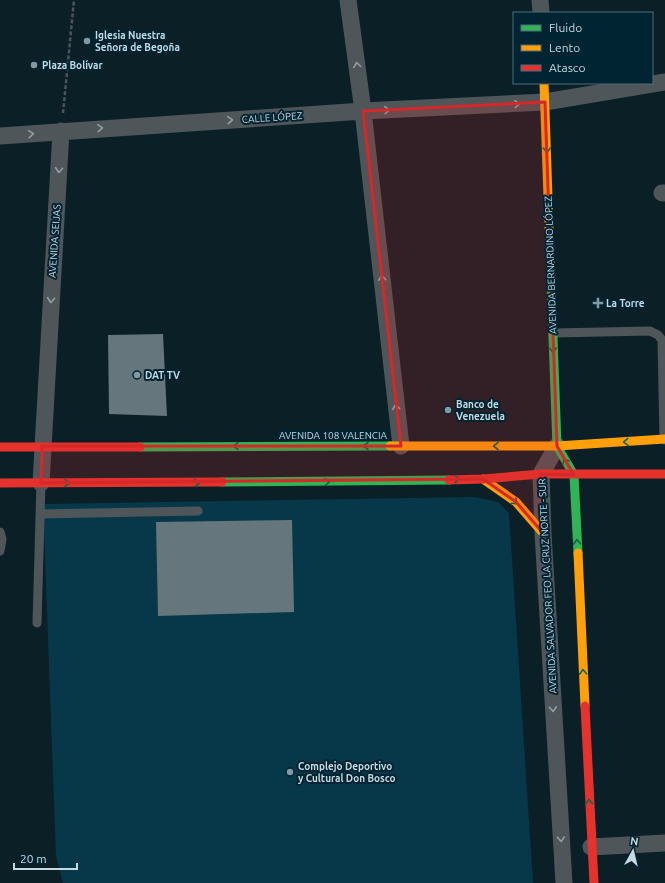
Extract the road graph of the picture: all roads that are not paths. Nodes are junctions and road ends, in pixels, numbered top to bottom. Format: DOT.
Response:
graph roads {
  1 [pos="348,0"];
  2 [pos="540,0"];
  3 [pos="541,12"];
  4 [pos="665,82"];
  5 [pos="544,84"];
  6 [pos="545,102"];
  7 [pos="363,111"];
  8 [pos="61,131"];
  9 [pos="0,136"];
  10 [pos="553,333"];
  11 [pos="664,440"];
  12 [pos="0,446"];
  13 [pos="42,446"];
  14 [pos="401,446"];
  15 [pos="557,446"];
  16 [pos="541,474"];
  17 [pos="665,474"];
  18 [pos="574,475"];
  19 [pos="483,479"];
  20 [pos="0,483"];
  21 [pos="10,483"];
  22 [pos="41,483"];
  23 [pos="0,495"];
  24 [pos="198,511"];
  25 [pos="40,514"];
  26 [pos="0,532"];
  27 [pos="543,533"];
  28 [pos="0,551"];
  29 [pos="37,623"];
  30 [pos="665,843"];
  31 [pos="591,847"];
  32 [pos="564,883"];
  33 [pos="594,883"];
  7 -- 1 [label="street, one-way"];
  2 -- 3 [label="street"];
  4 -- 6 [label="street, CALLE LÓPEZ"];
  5 -- 6 [label="street, AVENIDA BERNARDINO LÓPEZ"];
  7 -- 6 [label="street, CALLE LÓPEZ, one-way"];
  6 -- 10 [label="street, AVENIDA BERNARDINO LÓPEZ, one-way"];
  8 -- 7 [label="street, CALLE LÓPEZ, one-way"];
  14 -- 7 [label="street, one-way"];
  9 -- 8 [label="street, CALLE LÓPEZ, one-way"];
  8 -- 13 [label="street, AVENIDA SEIJAS, one-way"];
  10 -- 11 [label="lane"];
  10 -- 15 [label="street, AVENIDA BERNARDINO LÓPEZ, one-way"];
  11 -- 15 [label="street, AVENIDA 108 VALENCIA, one-way"];
  12 -- 13 [label="street, AVENIDA 108 VALENCIA"];
  14 -- 13 [label="street, AVENIDA 108 VALENCIA, one-way"];
  13 -- 22 [label="street, AVENIDA SEIJAS"];
  15 -- 14 [label="street, AVENIDA 108 VALENCIA, one-way"];
  15 -- 16 [label="street, AVENIDA SALVADOR FEO LA CRUZ NORTE - SUR"];
  18 -- 15 [label="street, one-way"];
  16 -- 18 [label="street"];
  16 -- 19 [label="street"];
  16 -- 27 [label="street, AVENIDA SALVADOR FEO LA CRUZ NORTE - SUR"];
  17 -- 18 [label="street"];
  31 -- 18 [label="street, one-way"];
  22 -- 19 [label="street, one-way"];
  19 -- 27 [label="street, one-way"];
  20 -- 21 [label="street"];
  21 -- 22 [label="street"];
  21 -- 23 [label="lane"];
  22 -- 25 [label="lane"];
  24 -- 25 [label="lane"];
  25 -- 29 [label="lane"];
  26 -- 28 [label="lane"];
  27 -- 32 [label="street, AVENIDA SALVADOR FEO LA CRUZ NORTE - SUR, one-way"];
  30 -- 31 [label="street"];
  31 -- 33 [label="street"];
}
